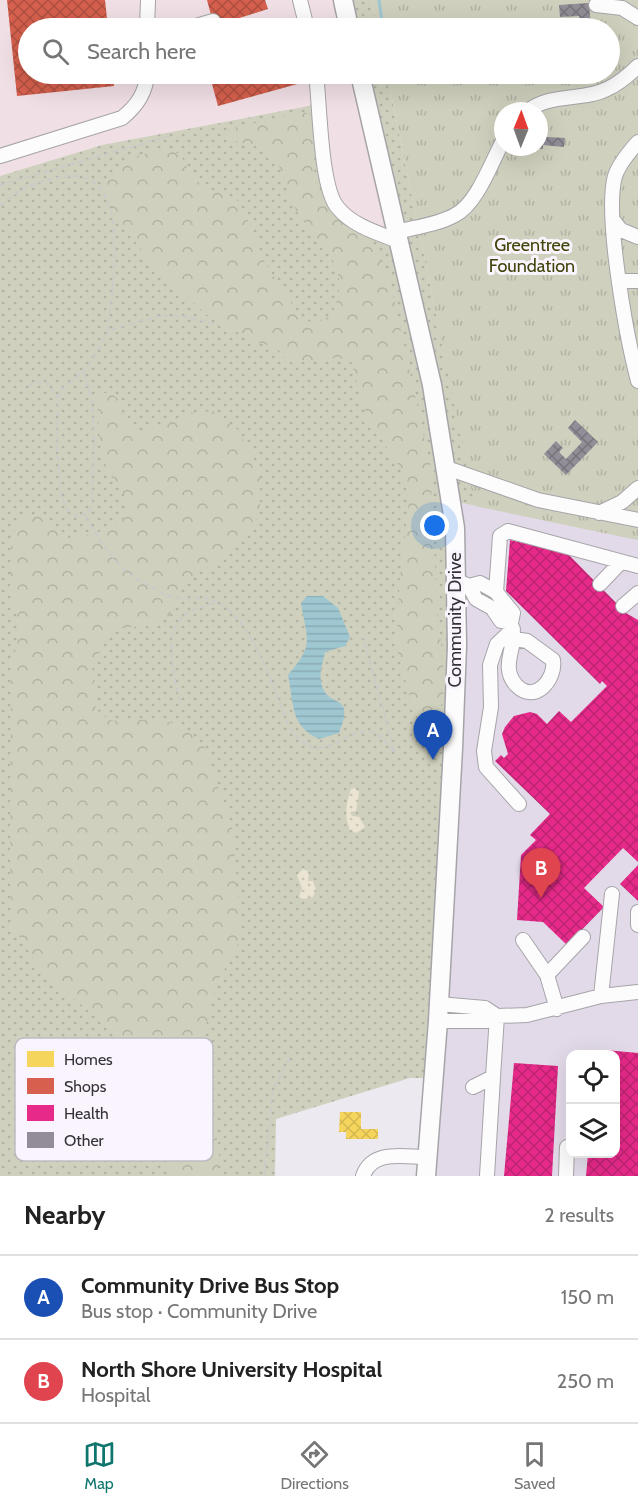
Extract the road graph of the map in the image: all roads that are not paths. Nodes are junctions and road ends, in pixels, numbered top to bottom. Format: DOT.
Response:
graph roads {
  1 [pos="148,0"];
  2 [pos="300,0"];
  3 [pos="343,0"];
  4 [pos="618,4"];
  5 [pos="596,5"];
  6 [pos="147,18"];
  7 [pos="304,18"];
  8 [pos="348,18"];
  9 [pos="638,18"];
  10 [pos="636,73"];
  11 [pos="620,82"];
  12 [pos="145,84"];
  13 [pos="317,84"];
  14 [pos="362,84"];
  15 [pos="617,84"];
  16 [pos="548,102"];
  17 [pos="638,142"];
  18 [pos="0,156"];
  19 [pos="495,156"];
  20 [pos="614,220"];
  21 [pos="397,237"];
  22 [pos="638,237"];
  23 [pos="619,281"];
  24 [pos="638,281"];
  25 [pos="638,381"];
  26 [pos="447,468"];
  27 [pos="638,488"];
  28 [pos="599,513"];
  29 [pos="638,520"];
  30 [pos="621,562"];
  31 [pos="638,566"];
  32 [pos="463,583"];
  33 [pos="600,584"];
  34 [pos="496,592"];
  35 [pos="638,593"];
  36 [pos="623,606"];
  37 [pos="513,630"];
  38 [pos="519,804"];
  39 [pos="612,894"];
  40 [pos="638,912"];
  41 [pos="638,925"];
  42 [pos="583,937"];
  43 [pos="523,940"];
  44 [pos="547,975"];
  45 [pos="638,992"];
  46 [pos="601,996"];
  47 [pos="557,1009"];
  48 [pos="438,1013"];
  49 [pos="497,1016"];
  50 [pos="493,1077"];
  51 [pos="473,1087"];
  52 [pos="427,1157"];
  53 [pos="567,1158"];
  54 [pos="363,1176"];
  55 [pos="426,1176"];
  56 [pos="487,1176"];
  57 [pos="566,1176"];
  1 -- 6 [label="street"];
  2 -- 7 [label="street"];
  3 -- 8 [label="main road"];
  4 -- 5 [label="street"];
  4 -- 9 [label="street"];
  10 -- 11 [label="street"];
  12 -- 18 [label="street"];
  13 -- 21 [label="street"];
  14 -- 21 [label="main road, Community Drive"];
  15 -- 16 [label="street"];
  17 -- 20 [label="street"];
  19 -- 21 [label="street"];
  20 -- 22 [label="street"];
  20 -- 23 [label="street"];
  21 -- 26 [label="main road, Community Drive"];
  23 -- 24 [label="street"];
  23 -- 25 [label="street"];
  26 -- 28 [label="street"];
  26 -- 32 [label="main road, Community Drive"];
  27 -- 28 [label="street"];
  28 -- 29 [label="street"];
  30 -- 31 [label="street"];
  30 -- 33 [label="street"];
  30 -- 34 [label="street"];
  32 -- 34 [label="street"];
  32 -- 37 [label="street"];
  32 -- 48 [label="main road, Community Drive"];
  34 -- 37 [label="street"];
  35 -- 36 [label="street"];
  37 -- 38 [label="street"];
  39 -- 46 [label="street"];
  40 -- 41 [label="street"];
  42 -- 44 [label="street"];
  43 -- 44 [label="street"];
  44 -- 47 [label="street"];
  45 -- 46 [label="street"];
  46 -- 47 [label="street"];
  47 -- 49 [label="street"];
  48 -- 49 [label="street"];
  48 -- 52 [label="main road, Community Drive"];
  49 -- 50 [label="street"];
  50 -- 51 [label="street"];
  50 -- 56 [label="street"];
  52 -- 54 [label="street"];
  52 -- 55 [label="main road, Community Drive"];
  53 -- 57 [label="street"];
}
